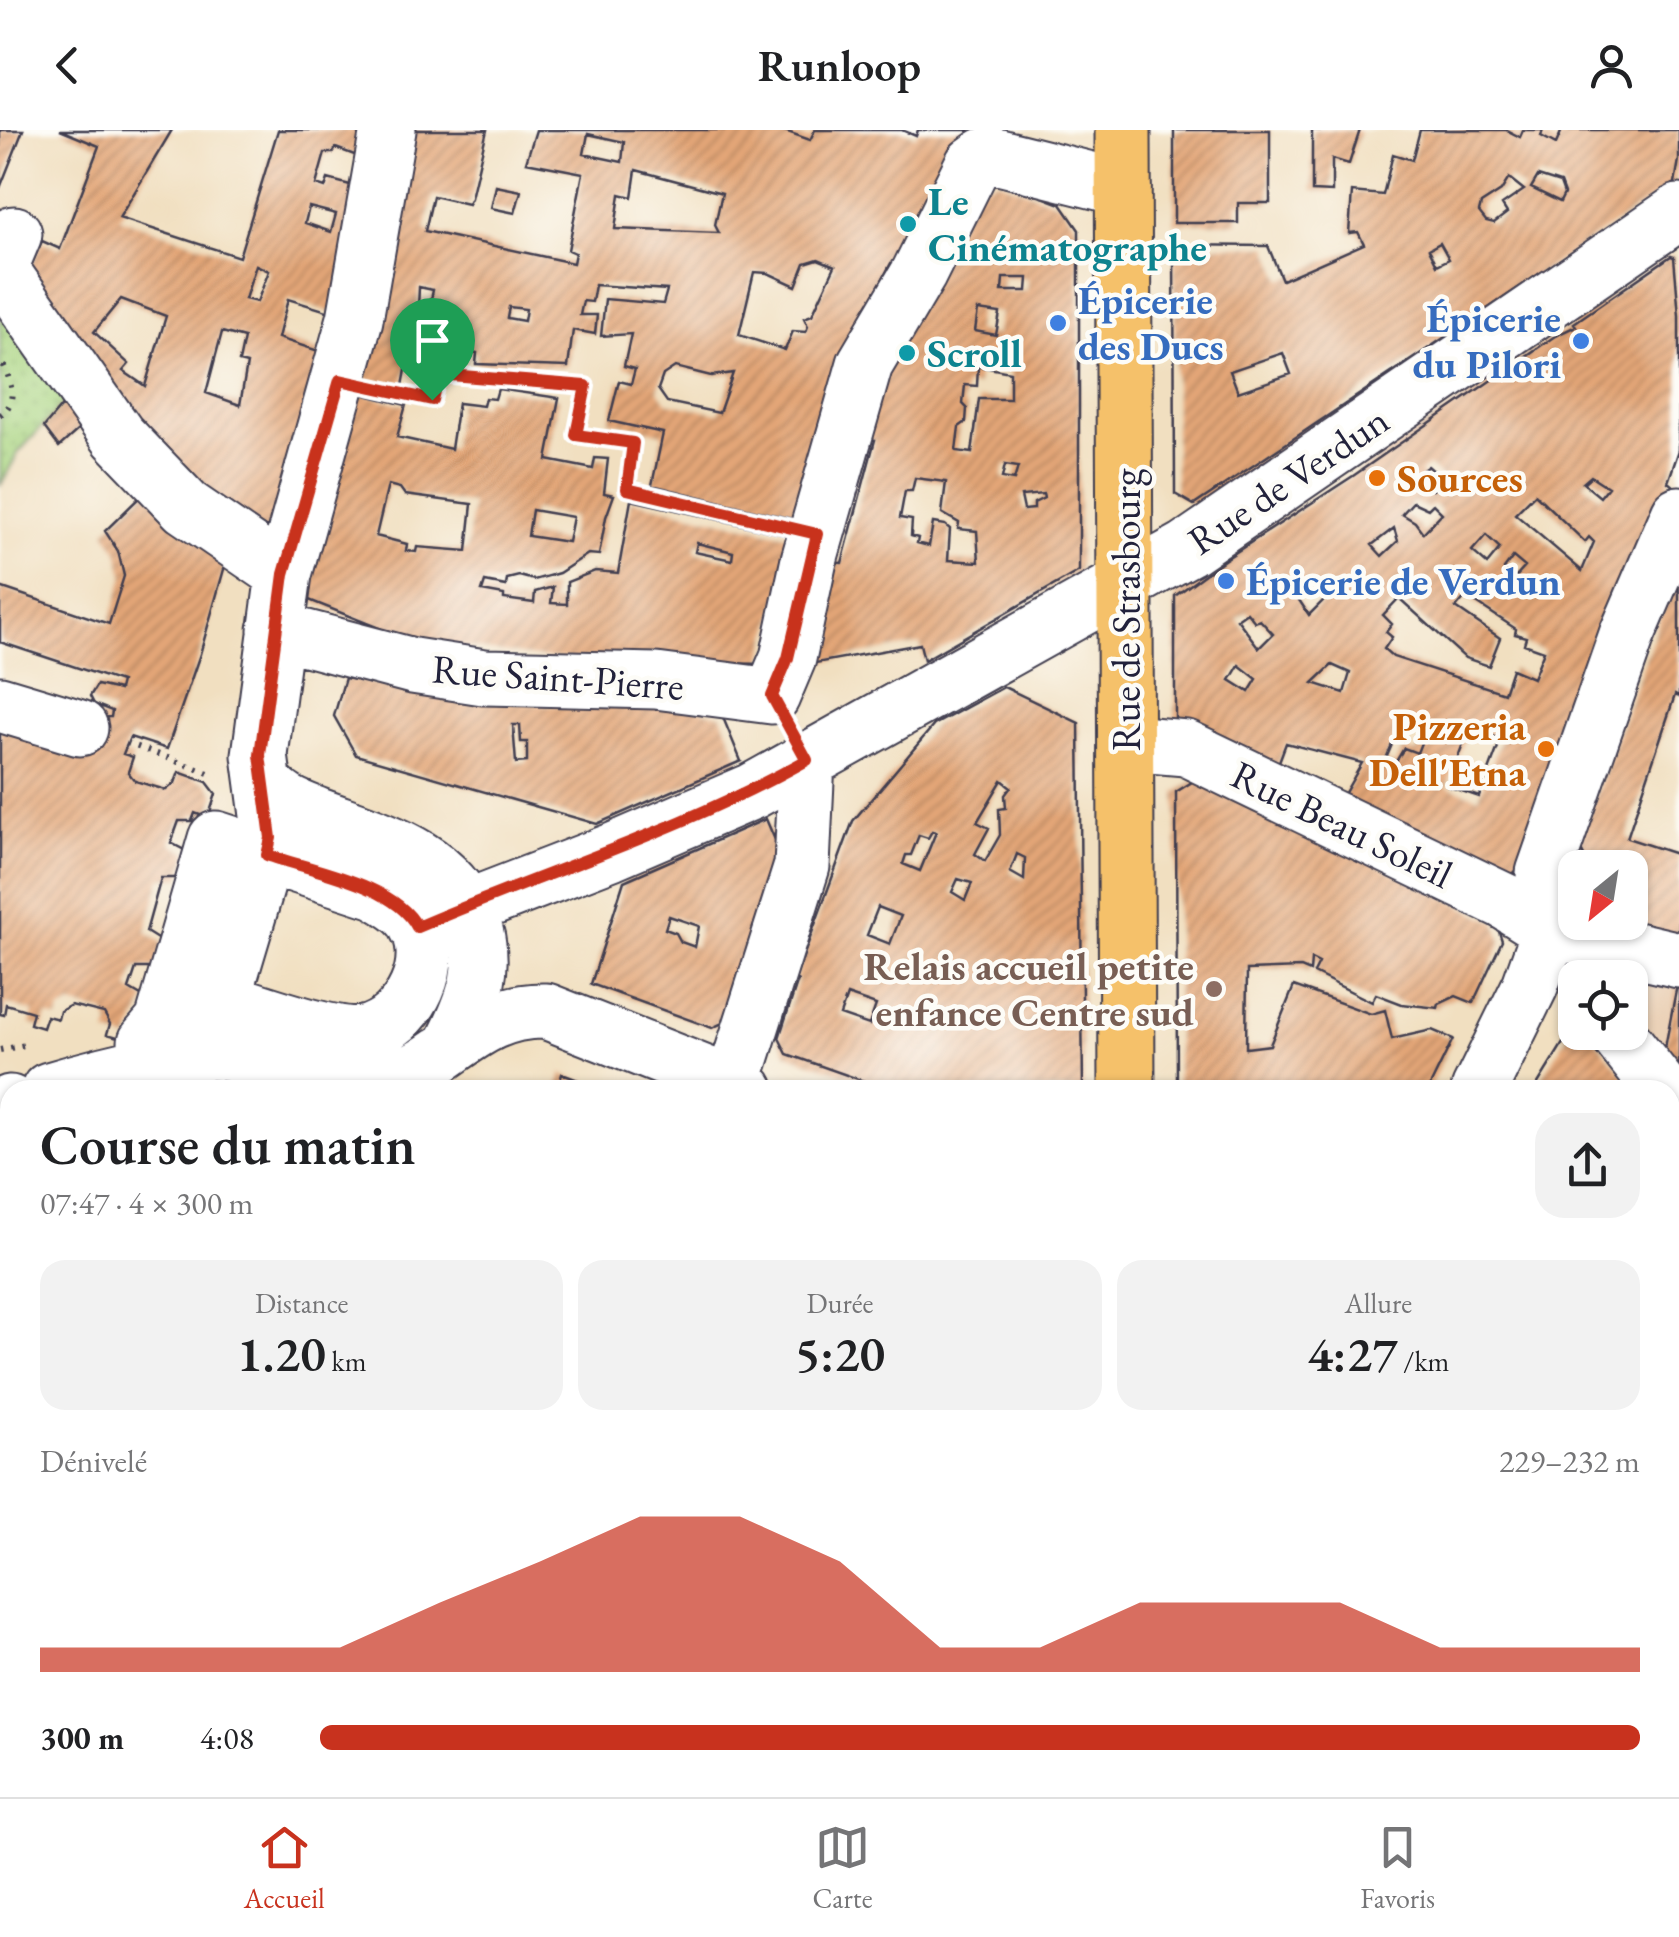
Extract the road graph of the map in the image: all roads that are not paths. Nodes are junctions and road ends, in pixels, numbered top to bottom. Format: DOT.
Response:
graph roads {
  1 [pos="388,130"];
  2 [pos="1123,130"];
  3 [pos="1123,188"];
  4 [pos="1679,212"];
  5 [pos="14,234"];
  6 [pos="6,293"];
  7 [pos="1679,514"];
  8 [pos="284,574"];
  9 [pos="1127,582"];
  10 [pos="276,630"];
  11 [pos="772,696"];
  12 [pos="0,704"];
  13 [pos="104,736"];
  14 [pos="1126,744"];
  15 [pos="807,760"];
  16 [pos="265,783"];
  17 [pos="267,855"];
  18 [pos="442,916"];
  19 [pos="1550,930"];
  20 [pos="1569,960"];
  21 [pos="1679,960"];
  22 [pos="223,999"];
  23 [pos="1630,1050"];
  24 [pos="169,1052"];
  25 [pos="448,1063"];
  26 [pos="1488,1074"];
  27 [pos="94,1080"];
  28 [pos="321,1080"];
  29 [pos="389,1080"];
  30 [pos="715,1080"];
  31 [pos="740,1080"];
  32 [pos="1127,1080"];
  33 [pos="1654,1080"];
  1 -- 8 [label="street"];
  2 -- 3 [label="main road, Rue de Strasbourg"];
  3 -- 9 [label="main road, Rue de Strasbourg"];
  3 -- 11 [label="street"];
  4 -- 9 [label="street, Rue de Verdun"];
  5 -- 6 [label="street"];
  6 -- 8 [label="street"];
  7 -- 19 [label="street"];
  8 -- 10 [label="street"];
  9 -- 14 [label="main road, Rue de Strasbourg"];
  9 -- 15 [label="street, Rue de Verdun"];
  10 -- 11 [label="street, Rue Saint-Pierre"];
  10 -- 16 [label="street"];
  11 -- 15 [label="street"];
  12 -- 13 [label="street"];
  14 -- 19 [label="street, Rue Beau Soleil"];
  14 -- 32 [label="main road, Rue de Strasbourg"];
  15 -- 18 [label="street, Rue de Verdun"];
  15 -- 31 [label="street"];
  16 -- 17 [label="street"];
  16 -- 18 [label="street"];
  17 -- 18 [label="street"];
  17 -- 22 [label="street"];
  17 -- 24 [label="street"];
  18 -- 22 [label="street"];
  18 -- 25 [label="street"];
  19 -- 20 [label="street"];
  19 -- 21 [label="street"];
  19 -- 26 [label="street"];
  22 -- 24 [label="street"];
  23 -- 33 [label="street"];
  24 -- 27 [label="street"];
  24 -- 28 [label="street"];
  25 -- 29 [label="street"];
  25 -- 30 [label="street"];
}
